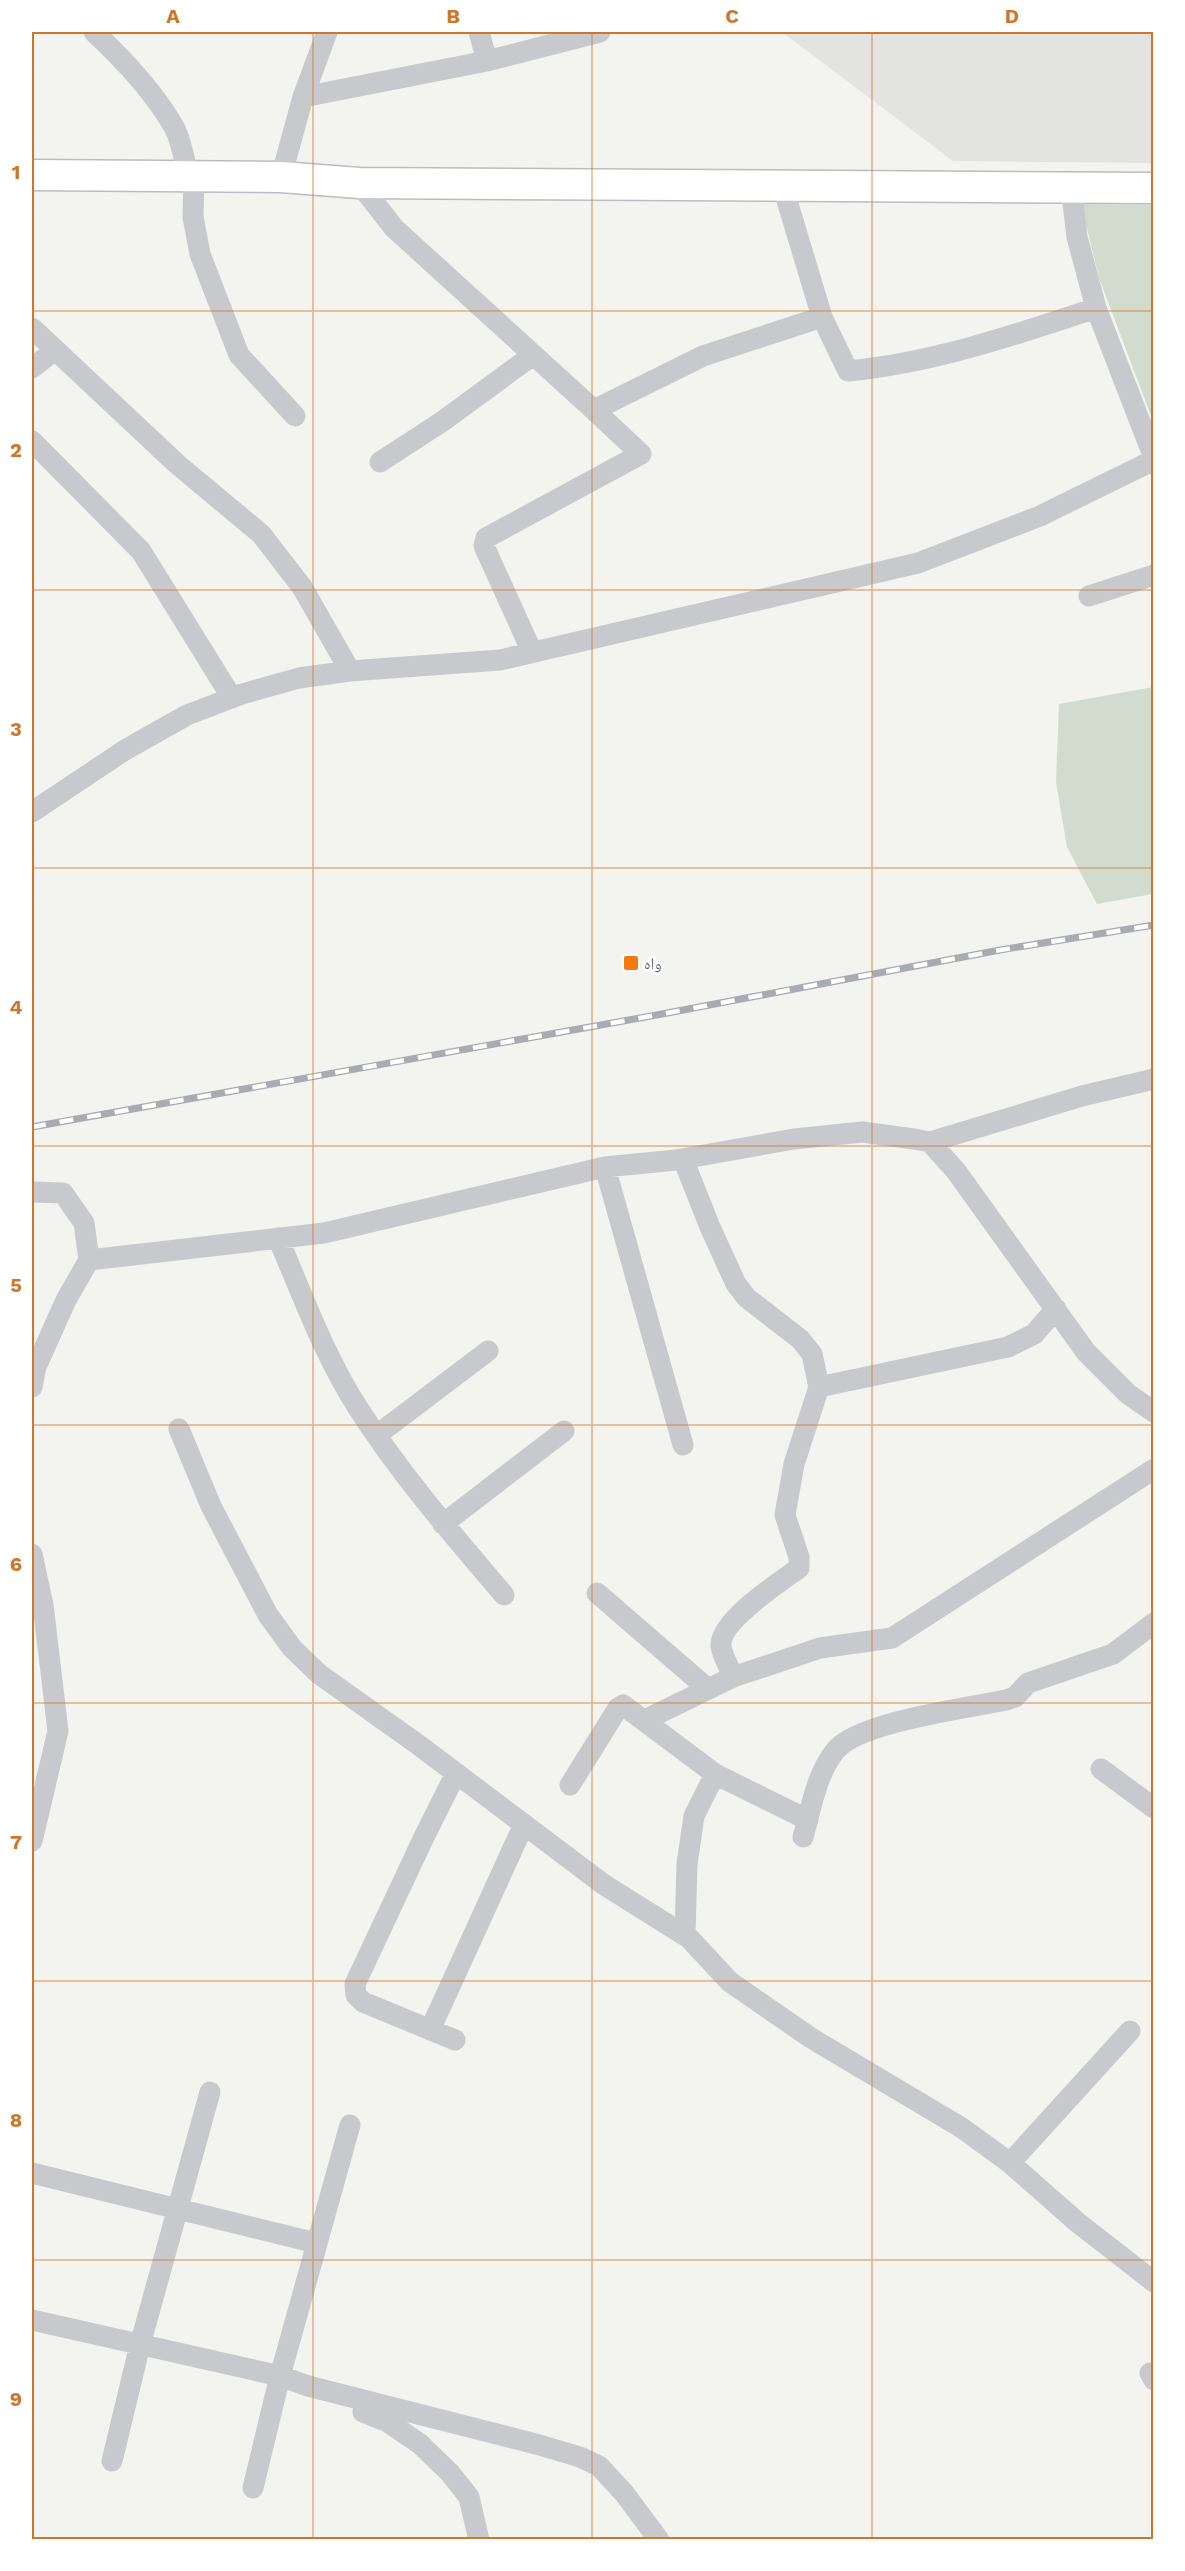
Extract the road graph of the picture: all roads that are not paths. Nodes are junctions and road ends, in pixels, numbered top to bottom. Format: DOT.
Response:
graph roads {
  1 [pos="94,32"];
  2 [pos="327,32"];
  3 [pos="479,32"];
  4 [pos="600,32"];
  5 [pos="487,61"];
  6 [pos="303,97"];
  7 [pos="32,175"];
  8 [pos="191,176"];
  9 [pos="280,177"];
  10 [pos="359,183"];
  11 [pos="782,184"];
  12 [pos="1071,187"];
  13 [pos="1154,188"];
  14 [pos="1096,308"];
  15 [pos="822,317"];
  16 [pos="32,328"];
  17 [pos="55,350"];
  18 [pos="533,355"];
  19 [pos="32,368"];
  20 [pos="594,410"];
  21 [pos="295,416"];
  22 [pos="32,441"];
  23 [pos="1154,459"];
  24 [pos="380,462"];
  25 [pos="1154,576"];
  26 [pos="1089,596"];
  27 [pos="532,652"];
  28 [pos="350,671"];
  29 [pos="232,698"];
  30 [pos="32,812"];
  31 [pos="1154,1078"];
  32 [pos="930,1142"];
  33 [pos="683,1159"];
  34 [pos="605,1167"];
  35 [pos="32,1192"];
  36 [pos="278,1238"];
  37 [pos="89,1260"];
  38 [pos="1056,1309"];
  39 [pos="488,1351"];
  40 [pos="32,1387"];
  41 [pos="819,1387"];
  42 [pos="1154,1412"];
  43 [pos="179,1429"];
  44 [pos="564,1431"];
  45 [pos="377,1435"];
  46 [pos="684,1445"];
  47 [pos="1154,1469"];
  48 [pos="443,1524"];
  49 [pos="32,1554"];
  50 [pos="597,1593"];
  51 [pos="504,1595"];
  52 [pos="1154,1623"];
  53 [pos="733,1677"];
  54 [pos="708,1689"];
  55 [pos="645,1720"];
  56 [pos="1101,1769"];
  57 [pos="456,1773"];
  58 [pos="715,1774"];
  59 [pos="570,1785"];
  60 [pos="1154,1808"];
  61 [pos="524,1824"];
  62 [pos="32,1841"];
  63 [pos="685,1935"];
  64 [pos="430,2030"];
  65 [pos="1130,2031"];
  66 [pos="455,2040"];
  67 [pos="210,2092"];
  68 [pos="350,2125"];
  69 [pos="1010,2163"];
  70 [pos="32,2173"];
  71 [pos="178,2208"];
  72 [pos="316,2243"];
  73 [pos="1154,2282"];
  74 [pos="32,2320"];
  75 [pos="140,2345"];
  76 [pos="280,2376"];
  77 [pos="308,2386"];
  78 [pos="111,2461"];
  79 [pos="253,2488"];
  80 [pos="479,2540"];
  81 [pos="659,2540"];
  1 -- 8 [label="street"];
  2 -- 6 [label="street"];
  3 -- 5 [label="street"];
  4 -- 5 [label="street"];
  5 -- 6 [label="street"];
  6 -- 9 [label="street"];
  7 -- 8 [label="main road"];
  8 -- 9 [label="main road"];
  8 -- 21 [label="street"];
  9 -- 10 [label="main road"];
  10 -- 11 [label="main road"];
  10 -- 18 [label="street"];
  11 -- 12 [label="main road"];
  11 -- 15 [label="street"];
  12 -- 13 [label="main road"];
  12 -- 14 [label="street"];
  14 -- 15 [label="street"];
  14 -- 23 [label="street"];
  15 -- 20 [label="street"];
  16 -- 17 [label="street"];
  17 -- 19 [label="street"];
  17 -- 28 [label="street"];
  18 -- 20 [label="street"];
  18 -- 24 [label="street"];
  20 -- 27 [label="street"];
  22 -- 29 [label="street"];
  23 -- 27 [label="street"];
  25 -- 26 [label="street"];
  27 -- 28 [label="street"];
  28 -- 29 [label="street"];
  29 -- 30 [label="street"];
  31 -- 32 [label="street"];
  32 -- 33 [label="street"];
  32 -- 38 [label="street"];
  33 -- 34 [label="street"];
  33 -- 41 [label="street"];
  34 -- 36 [label="street"];
  34 -- 46 [label="street"];
  35 -- 37 [label="street"];
  36 -- 37 [label="street"];
  36 -- 45 [label="street"];
  37 -- 40 [label="street"];
  38 -- 41 [label="street"];
  38 -- 42 [label="street"];
  39 -- 45 [label="street"];
  41 -- 53 [label="street"];
  43 -- 57 [label="street"];
  44 -- 48 [label="street"];
  45 -- 48 [label="street"];
  47 -- 53 [label="street"];
  48 -- 51 [label="street"];
  49 -- 62 [label="street"];
  50 -- 54 [label="street"];
  52 -- 58 [label="street"];
  53 -- 54 [label="street"];
  54 -- 55 [label="street"];
  55 -- 58 [label="street"];
  55 -- 59 [label="street"];
  56 -- 60 [label="street"];
  57 -- 61 [label="street"];
  57 -- 64 [label="street"];
  58 -- 63 [label="street"];
  61 -- 63 [label="street"];
  61 -- 64 [label="street"];
  63 -- 69 [label="street"];
  64 -- 66 [label="street"];
  65 -- 69 [label="street"];
  67 -- 71 [label="street"];
  68 -- 72 [label="street"];
  69 -- 73 [label="street"];
  70 -- 71 [label="street"];
  71 -- 72 [label="street"];
  71 -- 75 [label="street"];
  72 -- 76 [label="street"];
  74 -- 75 [label="street"];
  75 -- 76 [label="street"];
  75 -- 78 [label="street"];
  76 -- 77 [label="street"];
  76 -- 79 [label="street"];
  77 -- 80 [label="street"];
  77 -- 81 [label="street"];
}
